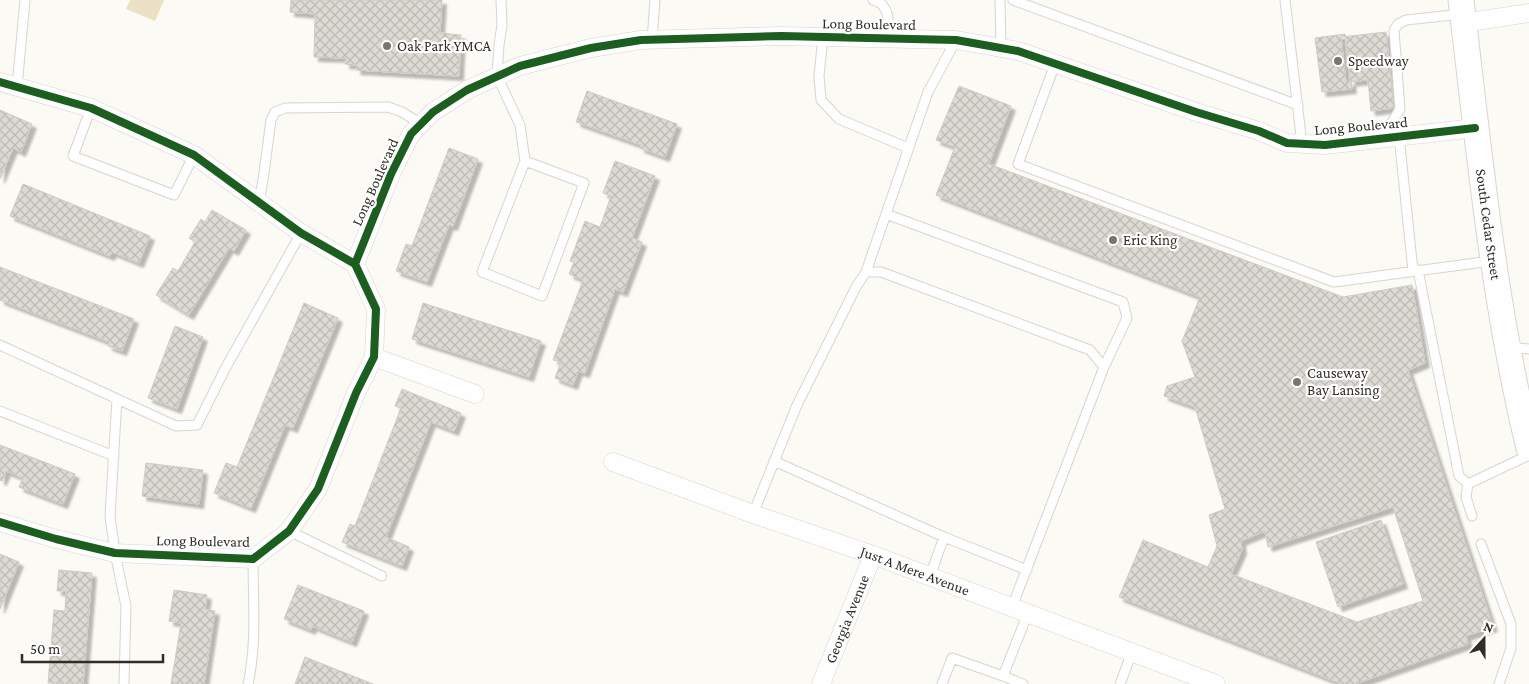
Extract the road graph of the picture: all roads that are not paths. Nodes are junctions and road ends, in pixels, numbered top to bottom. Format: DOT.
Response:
graph roads {
  1 [pos="25,0"];
  2 [pos="501,0"];
  3 [pos="658,0"];
  4 [pos="873,0"];
  5 [pos="1000,0"];
  6 [pos="1013,0"];
  7 [pos="1286,0"];
  8 [pos="1462,12"];
  9 [pos="1529,13"];
  10 [pos="823,37"];
  11 [pos="890,39"];
  12 [pos="652,40"];
  13 [pos="956,40"];
  14 [pos="1000,48"];
  15 [pos="1055,64"];
  16 [pos="498,76"];
  17 [pos="8,84"];
  18 [pos="1298,105"];
  19 [pos="91,108"];
  20 [pos="421,124"];
  21 [pos="1475,128"];
  22 [pos="1396,137"];
  23 [pos="1302,144"];
  24 [pos="908,148"];
  25 [pos="194,155"];
  26 [pos="525,161"];
  27 [pos="259,203"];
  28 [pos="886,214"];
  29 [pos="301,233"];
  30 [pos="1493,261"];
  31 [pos="355,264"];
  32 [pos="1416,270"];
  33 [pos="866,272"];
  34 [pos="0,345"];
  35 [pos="1519,348"];
  36 [pos="374,357"];
  37 [pos="1104,367"];
  38 [pos="475,394"];
  39 [pos="117,399"];
  40 [pos="0,411"];
  41 [pos="1529,448"];
  42 [pos="1529,455"];
  43 [pos="114,456"];
  44 [pos="774,461"];
  45 [pos="613,462"];
  46 [pos="1468,484"];
  47 [pos="753,514"];
  48 [pos="1472,516"];
  49 [pos="0,522"];
  50 [pos="289,531"];
  51 [pos="944,536"];
  52 [pos="1482,544"];
  53 [pos="116,553"];
  54 [pos="873,555"];
  55 [pos="253,558"];
  56 [pos="1027,570"];
  57 [pos="382,576"];
  58 [pos="930,576"];
  59 [pos="1020,610"];
  60 [pos="1132,652"];
  61 [pos="1003,676"];
  62 [pos="124,684"];
  63 [pos="248,684"];
  64 [pos="821,684"];
  65 [pos="942,684"];
  66 [pos="1023,684"];
  67 [pos="1120,684"];
  68 [pos="1216,684"];
  69 [pos="1499,684"];
  1 -- 17 [label="lane"];
  2 -- 16 [label="lane"];
  3 -- 12 [label="lane"];
  4 -- 11 [label="lane"];
  5 -- 14 [label="lane"];
  6 -- 18 [label="lane"];
  7 -- 18 [label="lane"];
  8 -- 9 [label="street"];
  8 -- 21 [label="main road, South Cedar Street"];
  8 -- 22 [label="lane"];
  10 -- 11 [label="street, Long Boulevard"];
  10 -- 12 [label="street, Long Boulevard"];
  10 -- 24 [label="lane"];
  11 -- 13 [label="street, Long Boulevard"];
  12 -- 16 [label="street, Long Boulevard"];
  13 -- 14 [label="street, Long Boulevard"];
  13 -- 24 [label="lane"];
  14 -- 15 [label="street, Long Boulevard"];
  15 -- 23 [label="street, Long Boulevard"];
  15 -- 32 [label="lane"];
  16 -- 20 [label="street, Long Boulevard"];
  16 -- 26 [label="lane"];
  17 -- 19 [label="street"];
  18 -- 23 [label="lane"];
  19 -- 25 [label="street"];
  19 -- 25 [label="lane"];
  20 -- 27 [label="lane"];
  20 -- 31 [label="street, Long Boulevard"];
  21 -- 22 [label="street, Long Boulevard"];
  21 -- 30 [label="main road, South Cedar Street"];
  22 -- 23 [label="street, Long Boulevard"];
  22 -- 32 [label="lane"];
  24 -- 28 [label="lane"];
  25 -- 27 [label="street"];
  26 -- 26 [label="lane"];
  27 -- 29 [label="street"];
  28 -- 33 [label="lane"];
  28 -- 37 [label="lane"];
  29 -- 31 [label="street"];
  29 -- 39 [label="lane"];
  30 -- 32 [label="lane"];
  30 -- 35 [label="main road, South Cedar Street"];
  31 -- 36 [label="street, Long Boulevard"];
  32 -- 46 [label="lane"];
  33 -- 37 [label="lane"];
  33 -- 44 [label="lane"];
  34 -- 39 [label="lane"];
  35 -- 41 [label="main road, South Cedar Street"];
  36 -- 38 [label="street"];
  36 -- 50 [label="street, Long Boulevard"];
  37 -- 56 [label="lane"];
  39 -- 43 [label="lane"];
  40 -- 43 [label="lane"];
  42 -- 46 [label="lane"];
  43 -- 53 [label="lane"];
  44 -- 47 [label="lane"];
  44 -- 51 [label="lane"];
  45 -- 47 [label="street, Just A Mere Avenue"];
  46 -- 48 [label="lane"];
  47 -- 54 [label="street, Just A Mere Avenue"];
  49 -- 53 [label="street, Long Boulevard"];
  50 -- 55 [label="street, Long Boulevard"];
  50 -- 57 [label="lane"];
  51 -- 56 [label="lane"];
  51 -- 58 [label="lane"];
  52 -- 69 [label="lane"];
  53 -- 55 [label="street, Long Boulevard"];
  53 -- 62 [label="lane"];
  54 -- 58 [label="street, Just A Mere Avenue"];
  54 -- 64 [label="street, Georgia Avenue"];
  55 -- 63 [label="lane"];
  56 -- 59 [label="lane"];
  58 -- 59 [label="street, Just A Mere Avenue"];
  59 -- 60 [label="street, Just A Mere Avenue"];
  59 -- 61 [label="lane"];
  60 -- 67 [label="lane"];
  60 -- 68 [label="street, Just A Mere Avenue"];
  61 -- 65 [label="lane"];
  61 -- 66 [label="lane"];
}
